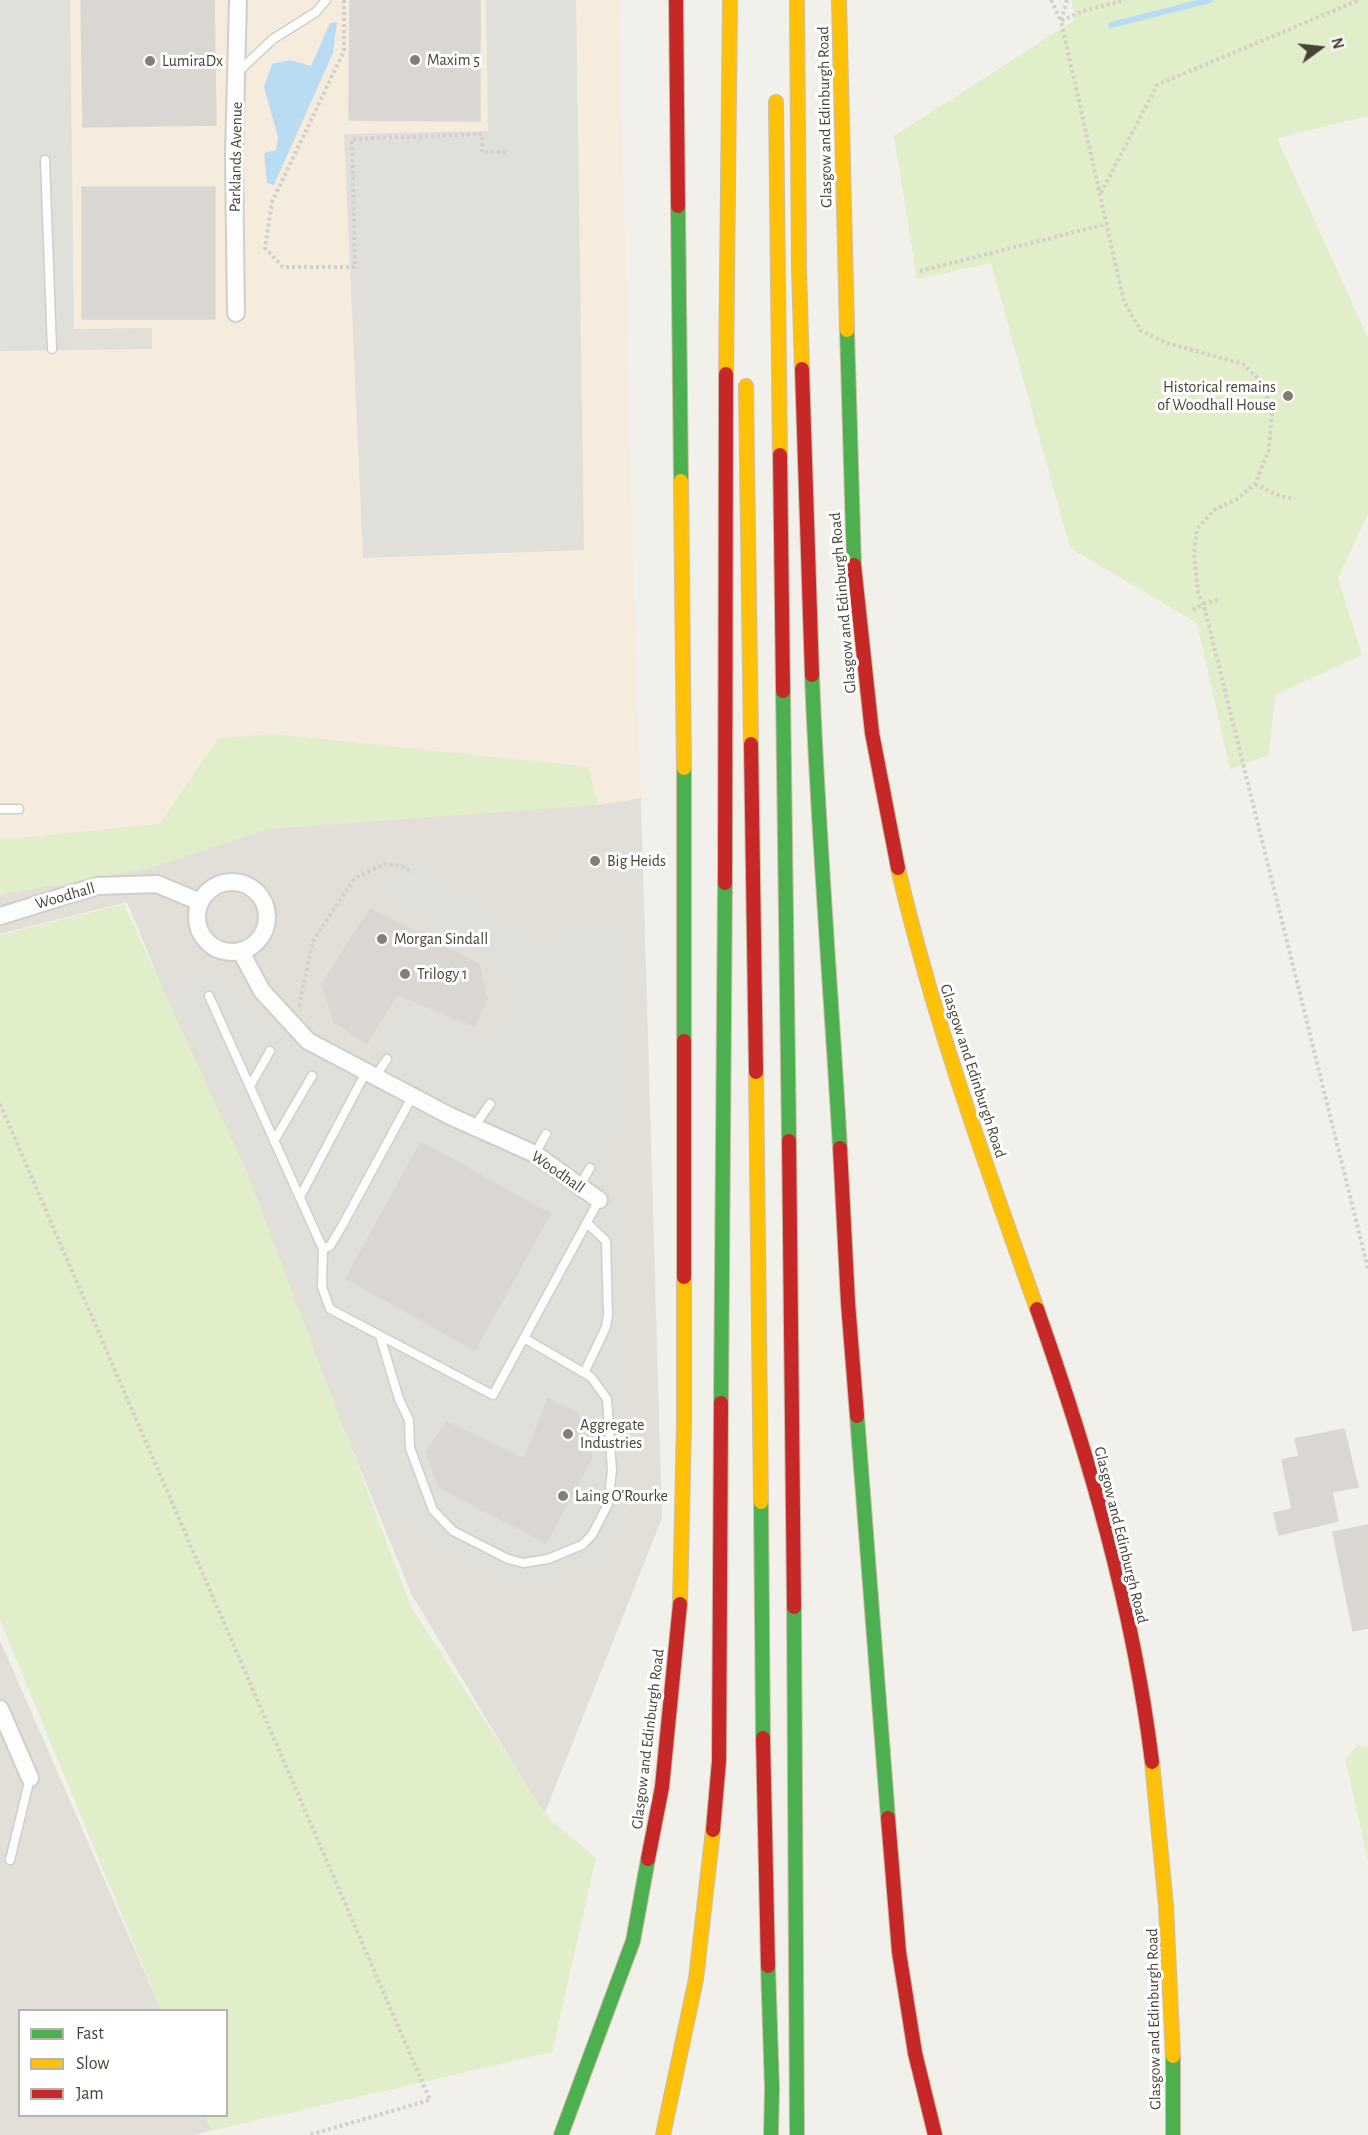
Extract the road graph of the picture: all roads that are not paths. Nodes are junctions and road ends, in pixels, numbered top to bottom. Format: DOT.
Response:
graph roads {
  1 [pos="238,0"];
  2 [pos="326,0"];
  3 [pos="676,0"];
  4 [pos="730,0"];
  5 [pos="739,0"];
  6 [pos="796,0"];
  7 [pos="839,0"];
  8 [pos="238,72"];
  9 [pos="776,90"];
  10 [pos="742,102"];
  11 [pos="45,160"];
  12 [pos="236,313"];
  13 [pos="52,349"];
  14 [pos="746,375"];
  15 [pos="0,809"];
  16 [pos="19,809"];
  17 [pos="200,902"];
  18 [pos="0,916"];
  19 [pos="241,952"];
  20 [pos="209,996"];
  21 [pos="270,1051"];
  22 [pos="387,1059"];
  23 [pos="370,1074"];
  24 [pos="312,1076"];
  25 [pos="250,1086"];
  26 [pos="412,1096"];
  27 [pos="490,1104"];
  28 [pos="757,1121"];
  29 [pos="474,1127"];
  30 [pos="546,1134"];
  31 [pos="274,1141"];
  32 [pos="535,1154"];
  33 [pos="590,1168"];
  34 [pos="579,1187"];
  35 [pos="744,1195"];
  36 [pos="300,1197"];
  37 [pos="599,1200"];
  38 [pos="587,1223"];
  39 [pos="323,1249"];
  40 [pos="380,1336"];
  41 [pos="524,1338"];
  42 [pos="585,1373"];
  43 [pos="733,1643"];
  44 [pos="0,1710"];
  45 [pos="719,1712"];
  46 [pos="30,1778"];
  47 [pos="9,1860"];
  48 [pos="561,2135"];
  49 [pos="663,2135"];
  50 [pos="771,2135"];
  51 [pos="797,2135"];
  52 [pos="936,2135"];
  53 [pos="1173,2135"];
  1 -- 8 [label="street, Parklands Avenue"];
  2 -- 8 [label="lane"];
  3 -- 48 [label="highway, Glasgow and Edinburgh Road"];
  4 -- 45 [label="highway"];
  5 -- 10 [label="highway"];
  6 -- 52 [label="highway"];
  7 -- 53 [label="highway, Glasgow and Edinburgh Road"];
  8 -- 12 [label="street, Parklands Avenue"];
  9 -- 51 [label="highway"];
  11 -- 13 [label="lane"];
  14 -- 28 [label="highway"];
  15 -- 16 [label="lane"];
  17 -- 18 [label="street, Woodhall"];
  17 -- 19 [label="street"];
  17 -- 19 [label="street"];
  19 -- 23 [label="street, Woodhall"];
  20 -- 25 [label="lane"];
  21 -- 25 [label="lane"];
  22 -- 23 [label="lane"];
  23 -- 26 [label="street, Woodhall"];
  23 -- 36 [label="lane"];
  24 -- 31 [label="lane"];
  25 -- 31 [label="lane"];
  26 -- 29 [label="street, Woodhall"];
  26 -- 39 [label="lane"];
  27 -- 29 [label="lane"];
  28 -- 35 [label="highway"];
  28 -- 50 [label="highway"];
  29 -- 32 [label="street, Woodhall"];
  30 -- 32 [label="lane"];
  31 -- 36 [label="lane"];
  32 -- 34 [label="street, Woodhall"];
  33 -- 34 [label="lane"];
  34 -- 37 [label="street, Woodhall"];
  36 -- 39 [label="lane"];
  37 -- 38 [label="lane, Woodhall"];
  38 -- 41 [label="lane, Woodhall"];
  38 -- 42 [label="lane"];
  39 -- 40 [label="lane, Woodhall"];
  40 -- 41 [label="lane, Woodhall"];
  40 -- 42 [label="lane"];
  41 -- 42 [label="lane"];
  43 -- 45 [label="highway"];
  44 -- 46 [label="street"];
  45 -- 49 [label="highway"];
  46 -- 47 [label="lane"];
}
